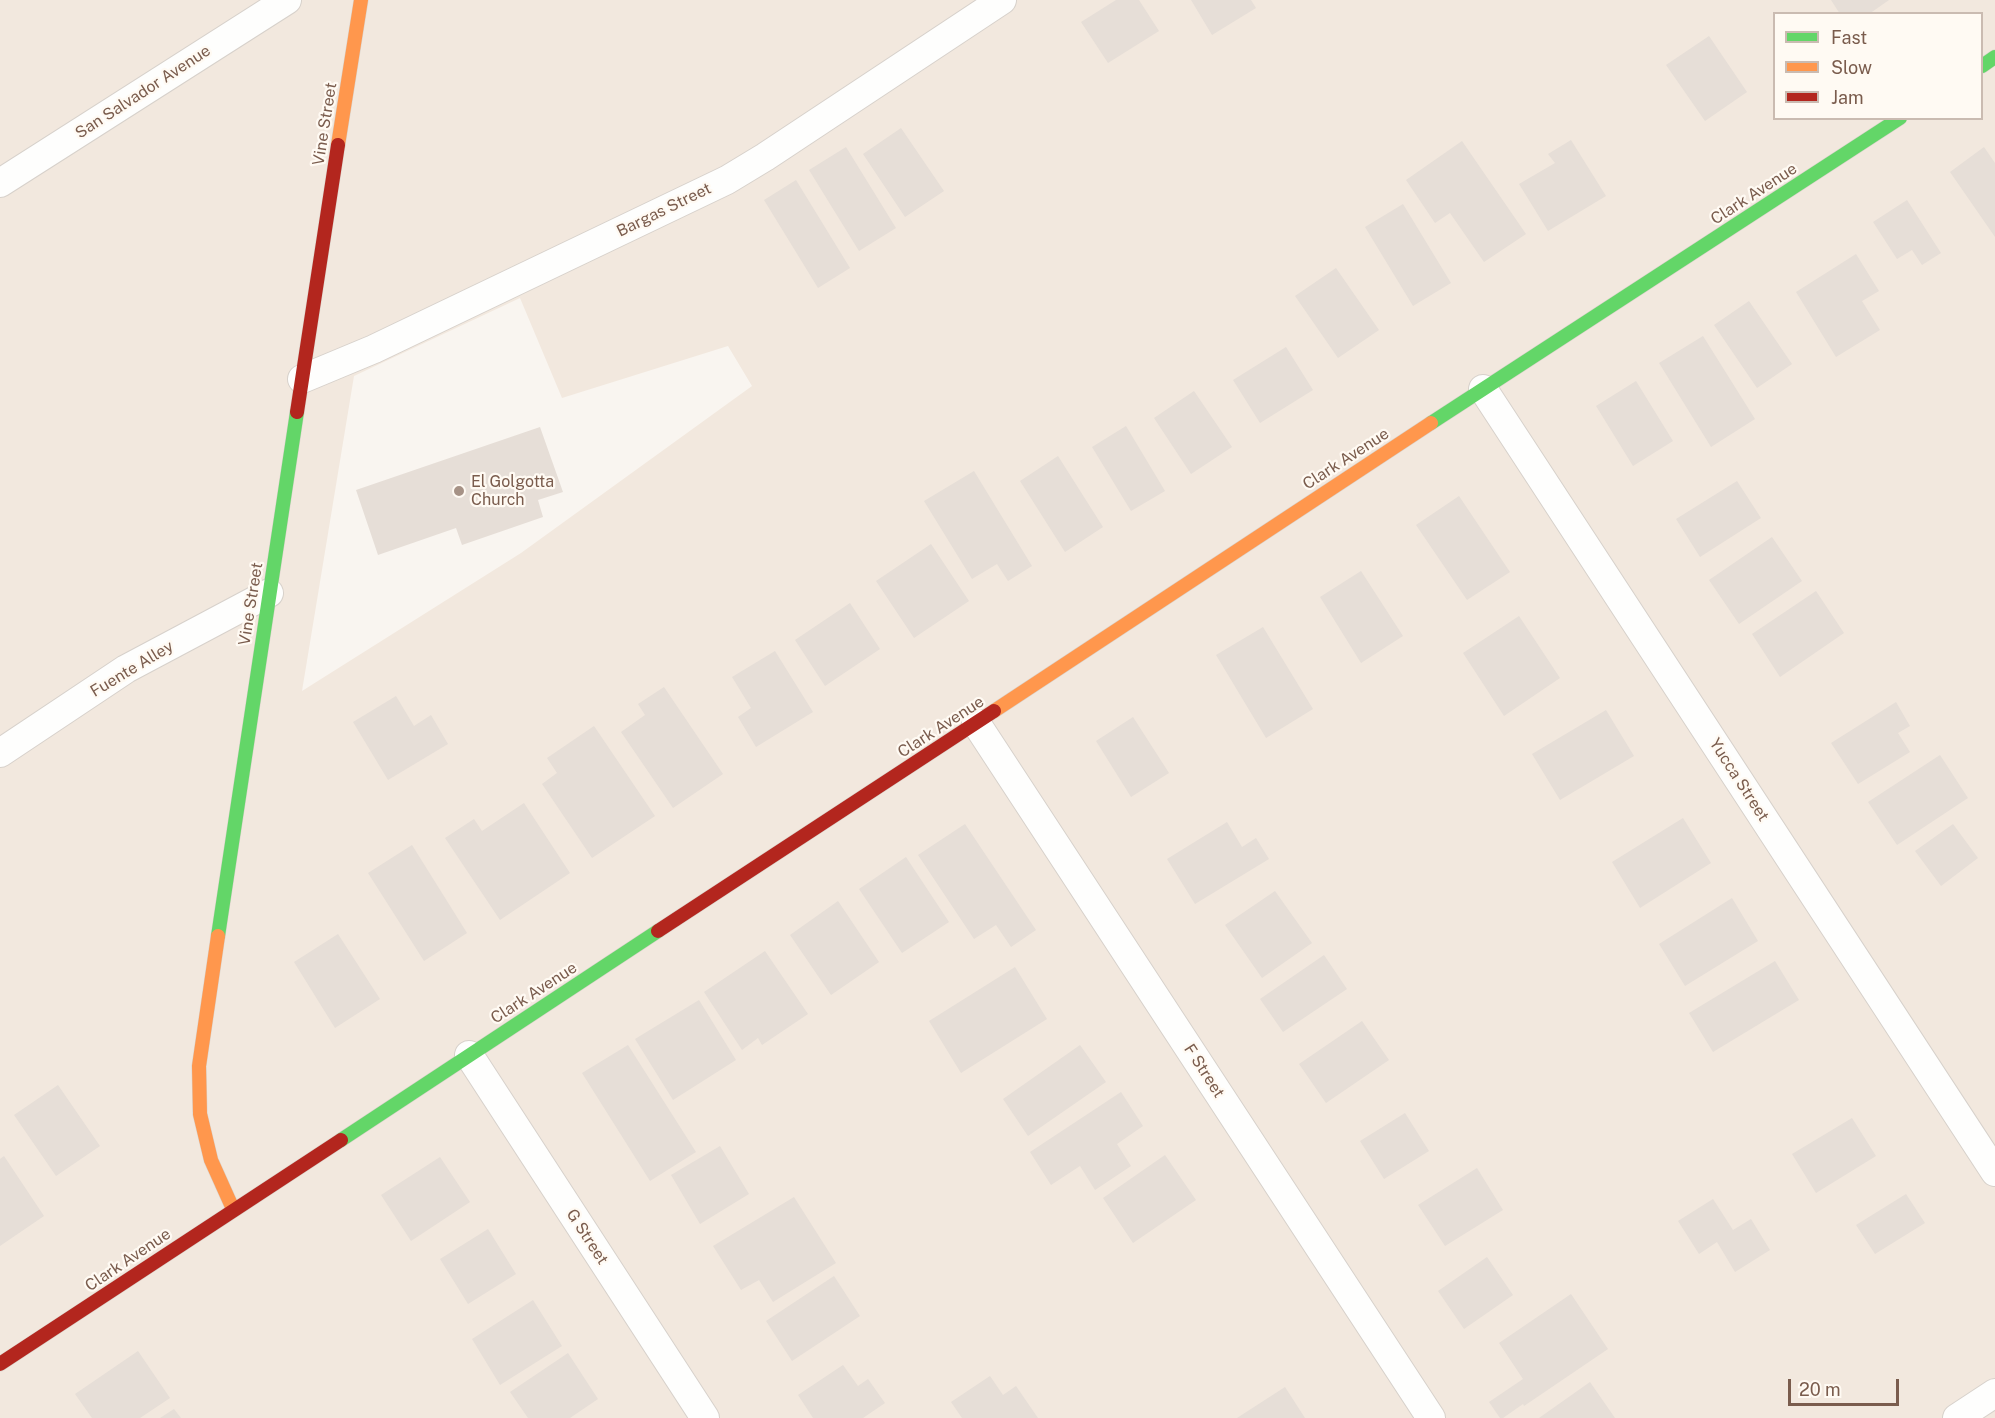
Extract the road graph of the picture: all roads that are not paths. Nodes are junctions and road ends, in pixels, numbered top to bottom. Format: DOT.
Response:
graph roads {
  1 [pos="287,0"];
  2 [pos="361,0"];
  3 [pos="1002,0"];
  4 [pos="1897,120"];
  5 [pos="0,183"];
  6 [pos="302,379"];
  7 [pos="1482,389"];
  8 [pos="269,593"];
  9 [pos="976,723"];
  10 [pos="0,753"];
  11 [pos="468,1055"];
  12 [pos="1995,1172"];
  13 [pos="233,1209"];
  14 [pos="0,1364"];
  15 [pos="1995,1393"];
  16 [pos="705,1418"];
  17 [pos="1431,1418"];
  18 [pos="1957,1418"];
  1 -- 5 [label="street, San Salvador Avenue"];
  2 -- 6 [label="street, Vine Street"];
  3 -- 6 [label="street, Bargas Street"];
  4 -- 7 [label="street, Clark Avenue"];
  6 -- 8 [label="street, Vine Street"];
  7 -- 9 [label="street, Clark Avenue"];
  7 -- 12 [label="street, Yucca Street"];
  8 -- 10 [label="street, Fuente Alley"];
  8 -- 13 [label="street, Vine Street"];
  9 -- 11 [label="street, Clark Avenue"];
  9 -- 17 [label="street, F Street"];
  11 -- 13 [label="street, Clark Avenue"];
  11 -- 16 [label="street, G Street"];
  13 -- 14 [label="street, Clark Avenue"];
  15 -- 18 [label="street"];
}
